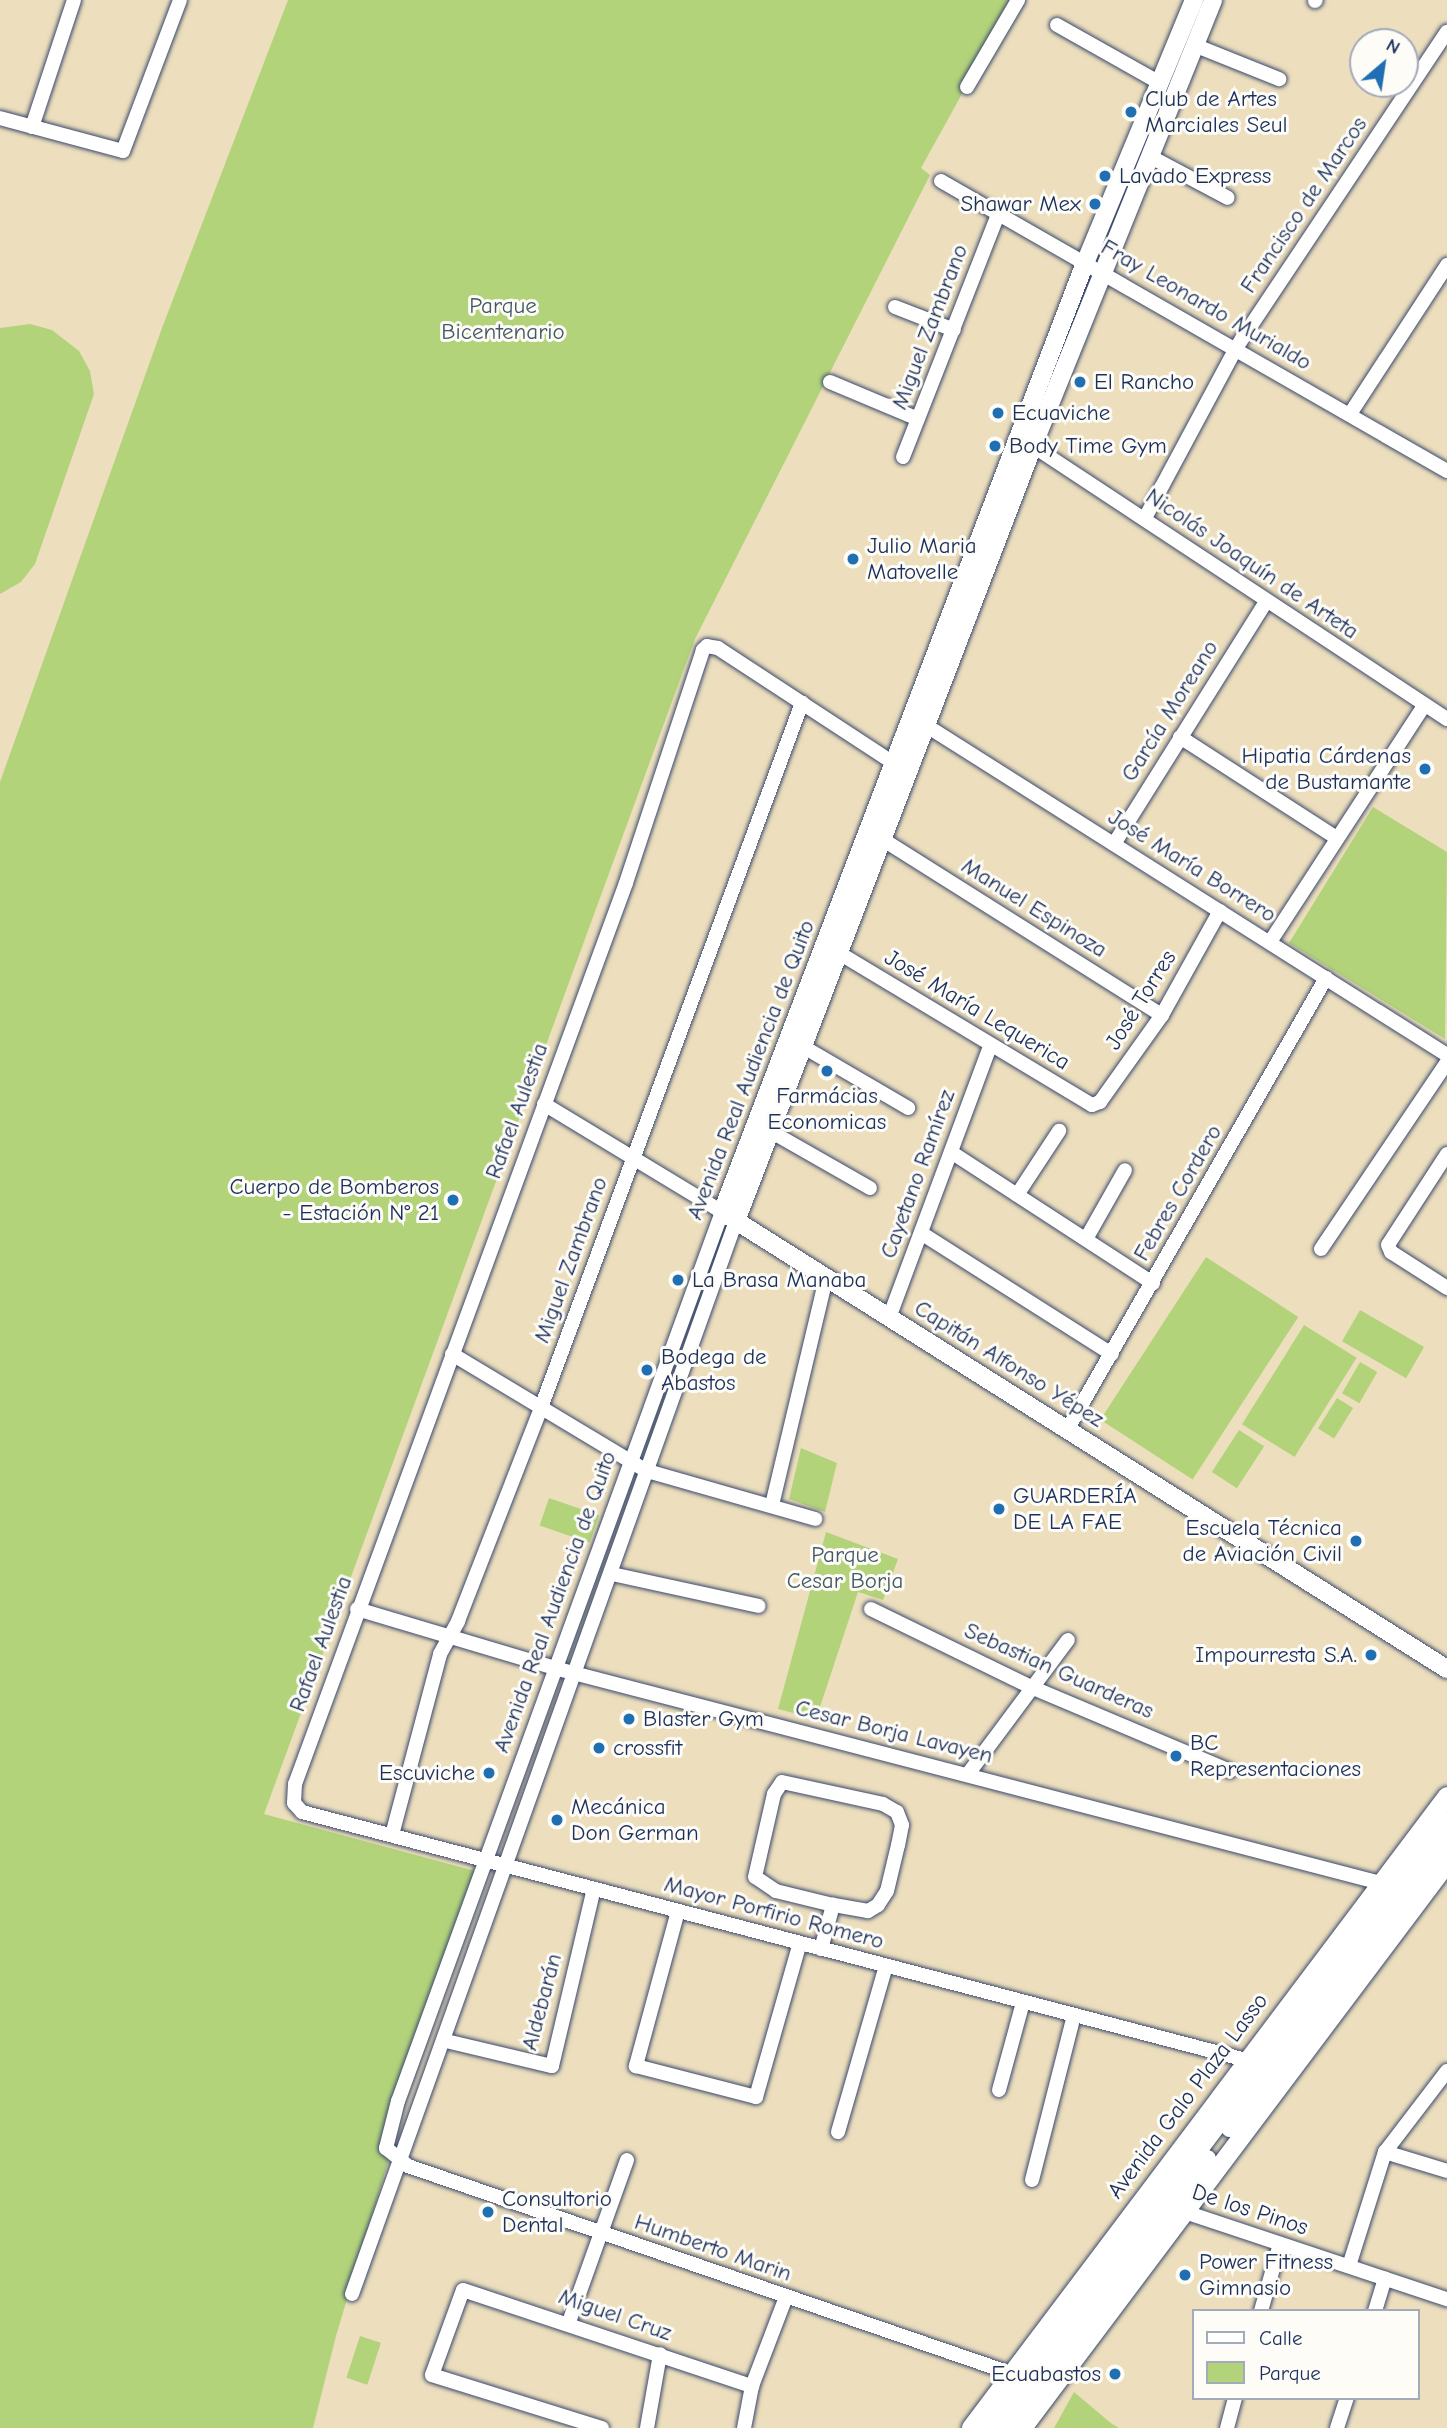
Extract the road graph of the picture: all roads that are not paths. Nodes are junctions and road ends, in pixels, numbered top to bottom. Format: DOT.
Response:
graph roads {
  1 [pos="74,0"];
  2 [pos="180,0"];
  3 [pos="1018,0"];
  4 [pos="1195,0"];
  5 [pos="1213,0"];
  6 [pos="1058,25"];
  7 [pos="1447,32"];
  8 [pos="1194,45"];
  9 [pos="1279,79"];
  10 [pos="1160,83"];
  11 [pos="967,87"];
  12 [pos="0,118"];
  13 [pos="32,127"];
  14 [pos="1149,156"];
  15 [pos="941,181"];
  16 [pos="1228,198"];
  17 [pos="998,214"];
  18 [pos="1085,263"];
  19 [pos="1447,265"];
  20 [pos="1102,272"];
  21 [pos="895,307"];
  22 [pos="954,330"];
  23 [pos="1236,348"];
  24 [pos="830,382"];
  25 [pos="1350,414"];
  26 [pos="918,419"];
  27 [pos="1032,446"];
  28 [pos="903,457"];
  29 [pos="1447,471"];
  30 [pos="1145,518"];
  31 [pos="1266,602"];
  32 [pos="802,703"];
  33 [pos="1424,706"];
  34 [pos="1447,719"];
  35 [pos="920,721"];
  36 [pos="1180,737"];
  37 [pos="895,764"];
  38 [pos="1337,838"];
  39 [pos="882,839"];
  40 [pos="1114,844"];
  41 [pos="1220,911"];
  42 [pos="1270,942"];
  43 [pos="839,953"];
  44 [pos="1326,978"];
  45 [pos="1162,1015"];
  46 [pos="802,1046"];
  47 [pos="990,1046"];
  48 [pos="1447,1055"];
  49 [pos="1447,1062"];
  50 [pos="544,1104"];
  51 [pos="1092,1105"];
  52 [pos="908,1108"];
  53 [pos="770,1131"];
  54 [pos="1059,1131"];
  55 [pos="951,1152"];
  56 [pos="1447,1154"];
  57 [pos="633,1158"];
  58 [pos="1125,1170"];
  59 [pos="870,1188"];
  60 [pos="1017,1195"];
  61 [pos="729,1217"];
  62 [pos="921,1233"];
  63 [pos="1086,1239"];
  64 [pos="1321,1249"];
  65 [pos="826,1278"];
  66 [pos="1153,1283"];
  67 [pos="1447,1288"];
  68 [pos="889,1318"];
  69 [pos="452,1354"];
  70 [pos="1112,1354"];
  71 [pos="542,1405"];
  72 [pos="1067,1430"];
  73 [pos="632,1464"];
  74 [pos="647,1471"];
  75 [pos="772,1505"];
  76 [pos="815,1519"];
  77 [pos="612,1574"];
  78 [pos="759,1606"];
  79 [pos="357,1609"];
  80 [pos="871,1609"];
  81 [pos="447,1638"];
  82 [pos="1068,1640"];
  83 [pos="558,1669"];
  84 [pos="1447,1669"];
  85 [pos="575,1673"];
  86 [pos="1031,1687"];
  87 [pos="1230,1770"];
  88 [pos="968,1774"];
  89 [pos="1447,1796"];
  90 [pos="294,1803"];
  91 [pos="1447,1820"];
  92 [pos="392,1835"];
  93 [pos="1447,1843"];
  94 [pos="486,1860"];
  95 [pos="1447,1864"];
  96 [pos="507,1866"];
  97 [pos="1381,1883"];
  98 [pos="594,1889"];
  99 [pos="833,1905"];
  100 [pos="678,1911"];
  101 [pos="800,1943"];
  102 [pos="821,1948"];
  103 [pos="886,1966"];
  104 [pos="1023,2001"];
  105 [pos="1074,2015"];
  106 [pos="446,2041"];
  107 [pos="1246,2060"];
  108 [pos="1447,2071"];
  109 [pos="999,2090"];
  110 [pos="838,2132"];
  111 [pos="1385,2152"];
  112 [pos="626,2160"];
  113 [pos="398,2162"];
  114 [pos="1447,2171"];
  115 [pos="1032,2180"];
  116 [pos="1172,2208"];
  117 [pos="599,2231"];
  118 [pos="1280,2244"];
  119 [pos="1349,2266"];
  120 [pos="1385,2279"];
  121 [pos="352,2294"];
  122 [pos="786,2297"];
  123 [pos="1447,2299"];
  124 [pos="1262,2309"];
  125 [pos="1376,2309"];
  126 [pos="569,2322"];
  127 [pos="660,2354"];
  128 [pos="1013,2374"];
  129 [pos="752,2386"];
  130 [pos="1234,2400"];
  131 [pos="1345,2400"];
  132 [pos="602,2428"];
  133 [pos="647,2428"];
  134 [pos="744,2428"];
  135 [pos="971,2428"];
  136 [pos="989,2428"];
  137 [pos="1006,2428"];
  138 [pos="1023,2428"];
  139 [pos="1227,2428"];
  140 [pos="1337,2428"];
  1 -- 13 [label="street"];
  2 -- 13 [label="street"];
  3 -- 11 [label="street"];
  4 -- 10 [label="main road, Avenida Real Audiencia de Quito"];
  5 -- 8 [label="main road, Avenida Real Audiencia de Quito"];
  6 -- 10 [label="street"];
  7 -- 23 [label="street, Francisco de Marcos"];
  8 -- 9 [label="street"];
  8 -- 14 [label="main road, Avenida Real Audiencia de Quito"];
  10 -- 18 [label="main road, Avenida Real Audiencia de Quito"];
  12 -- 13 [label="street"];
  14 -- 16 [label="street"];
  14 -- 20 [label="main road, Avenida Real Audiencia de Quito"];
  15 -- 17 [label="street, Fray Leonardo Murialdo"];
  17 -- 18 [label="street, Fray Leonardo Murialdo"];
  17 -- 22 [label="street, Miguel Zambrano"];
  18 -- 20 [label="street, Fray Leonardo Murialdo"];
  18 -- 35 [label="main road, Avenida Real Audiencia de Quito"];
  19 -- 25 [label="street"];
  20 -- 23 [label="street, Fray Leonardo Murialdo"];
  20 -- 27 [label="main road, Avenida Real Audiencia de Quito"];
  21 -- 22 [label="street"];
  22 -- 26 [label="street, Miguel Zambrano"];
  23 -- 25 [label="street, Fray Leonardo Murialdo"];
  23 -- 30 [label="street, Francisco de Marcos"];
  24 -- 26 [label="street"];
  25 -- 29 [label="street, Fray Leonardo Murialdo"];
  26 -- 28 [label="street, Miguel Zambrano"];
  27 -- 30 [label="street, Nicolás Joaquín de Arteta"];
  27 -- 35 [label="main road, Avenida Real Audiencia de Quito"];
  30 -- 31 [label="street, Nicolás Joaquín de Arteta"];
  31 -- 33 [label="street, Nicolás Joaquín de Arteta"];
  31 -- 36 [label="street, García Moreano"];
  32 -- 37 [label="street, Rafael Aulestia"];
  32 -- 50 [label="street, Rafael Aulestia"];
  32 -- 57 [label="street, Miguel Zambrano"];
  33 -- 34 [label="street, Nicolás Joaquín de Arteta"];
  33 -- 38 [label="street"];
  35 -- 37 [label="main road, Avenida Real Audiencia de Quito"];
  35 -- 39 [label="main road, Avenida Real Audiencia de Quito"];
  35 -- 40 [label="street, José María Borrero"];
  36 -- 38 [label="street"];
  36 -- 40 [label="street, García Moreano"];
  37 -- 61 [label="main road, Avenida Real Audiencia de Quito"];
  38 -- 42 [label="street"];
  39 -- 43 [label="main road, Avenida Real Audiencia de Quito"];
  39 -- 45 [label="street, Manuel Espinoza"];
  40 -- 41 [label="street, José María Borrero"];
  41 -- 42 [label="street, José María Borrero"];
  41 -- 45 [label="street, José Torres"];
  42 -- 44 [label="street, José María Borrero"];
  43 -- 46 [label="main road, Avenida Real Audiencia de Quito"];
  43 -- 47 [label="street, José María Lequerica"];
  44 -- 48 [label="street, José María Borrero"];
  44 -- 66 [label="street, Febres Cordero"];
  45 -- 51 [label="street, José Torres"];
  46 -- 52 [label="street"];
  46 -- 53 [label="main road, Avenida Real Audiencia de Quito"];
  47 -- 51 [label="street, José María Lequerica"];
  47 -- 55 [label="street, Cayetano Ramírez"];
  49 -- 64 [label="street"];
  50 -- 57 [label="street, Capitán Alfonso Yépez"];
  50 -- 69 [label="street, Rafael Aulestia"];
  53 -- 59 [label="street"];
  53 -- 61 [label="main road, Avenida Real Audiencia de Quito"];
  54 -- 60 [label="street"];
  55 -- 60 [label="street"];
  55 -- 62 [label="street, Cayetano Ramírez"];
  56 -- 67 [label="street"];
  57 -- 61 [label="street, Capitán Alfonso Yépez"];
  57 -- 71 [label="street, Miguel Zambrano"];
  58 -- 63 [label="street"];
  60 -- 63 [label="street"];
  61 -- 65 [label="main road, Capitán Alfonso Yépez"];
  61 -- 73 [label="street, Avenida Real Audiencia de Quito"];
  61 -- 74 [label="street, Avenida Real Audiencia de Quito"];
  62 -- 68 [label="street, Cayetano Ramírez"];
  62 -- 70 [label="street"];
  63 -- 66 [label="street"];
  65 -- 68 [label="main road, Capitán Alfonso Yépez"];
  65 -- 75 [label="street"];
  66 -- 70 [label="street, Febres Cordero"];
  68 -- 72 [label="main road, Capitán Alfonso Yépez"];
  69 -- 71 [label="street"];
  69 -- 79 [label="street, Rafael Aulestia"];
  70 -- 72 [label="street, Febres Cordero"];
  71 -- 73 [label="street"];
  71 -- 81 [label="street, Miguel Zambrano"];
  72 -- 84 [label="main road, Capitán Alfonso Yépez"];
  73 -- 74 [label="street"];
  73 -- 83 [label="street, Avenida Real Audiencia de Quito"];
  74 -- 75 [label="street"];
  74 -- 77 [label="street, Avenida Real Audiencia de Quito"];
  75 -- 76 [label="street"];
  77 -- 78 [label="street"];
  77 -- 85 [label="street, Avenida Real Audiencia de Quito"];
  79 -- 81 [label="street, Cesar Borja Lavayen"];
  79 -- 90 [label="street, Rafael Aulestia"];
  80 -- 86 [label="street, Sebastian Guarderas"];
  81 -- 83 [label="street, Cesar Borja Lavayen"];
  81 -- 92 [label="street, Miguel Zambrano"];
  82 -- 86 [label="street"];
  83 -- 85 [label="street, Cesar Borja Lavayen"];
  83 -- 94 [label="street, Avenida Real Audiencia de Quito"];
  85 -- 88 [label="street, Cesar Borja Lavayen"];
  85 -- 96 [label="street, Avenida Real Audiencia de Quito"];
  86 -- 87 [label="street, Sebastian Guarderas"];
  86 -- 88 [label="street"];
  88 -- 97 [label="street, Cesar Borja Lavayen"];
  89 -- 97 [label="main road, Avenida Galo Plaza Lasso"];
  90 -- 92 [label="street, Mayor Porfirio Romero"];
  91 -- 116 [label="main road, Avenida Galo Plaza Lasso"];
  92 -- 94 [label="street, Mayor Porfirio Romero"];
  93 -- 116 [label="main road, Avenida Galo Plaza Lasso"];
  94 -- 96 [label="street, Mayor Porfirio Romero"];
  94 -- 113 [label="street, Avenida Real Audiencia de Quito"];
  95 -- 116 [label="main road, Avenida Galo Plaza Lasso"];
  96 -- 98 [label="street, Mayor Porfirio Romero"];
  96 -- 106 [label="street, Avenida Real Audiencia de Quito"];
  97 -- 107 [label="main road, Avenida Galo Plaza Lasso"];
  98 -- 100 [label="street, Mayor Porfirio Romero"];
  98 -- 106 [label="street, Aldebarán"];
  99 -- 99 [label="street"];
  99 -- 102 [label="street"];
  100 -- 101 [label="street, Mayor Porfirio Romero"];
  100 -- 101 [label="street"];
  101 -- 102 [label="street, Mayor Porfirio Romero"];
  102 -- 103 [label="street, Mayor Porfirio Romero"];
  103 -- 104 [label="street, Mayor Porfirio Romero"];
  103 -- 110 [label="street"];
  104 -- 105 [label="street, Mayor Porfirio Romero"];
  104 -- 109 [label="street"];
  105 -- 107 [label="street, Mayor Porfirio Romero"];
  105 -- 115 [label="street"];
  106 -- 113 [label="street, Avenida Real Audiencia de Quito"];
  107 -- 128 [label="main road, Avenida Galo Plaza Lasso"];
  108 -- 111 [label="street"];
  111 -- 114 [label="street"];
  111 -- 119 [label="street"];
  112 -- 117 [label="street"];
  113 -- 117 [label="street, Humberto Marin"];
  113 -- 121 [label="street, Avenida Real Audiencia de Quito"];
  116 -- 118 [label="street, De los Pinos"];
  116 -- 136 [label="main road, Avenida Galo Plaza Lasso"];
  116 -- 137 [label="main road, Avenida Galo Plaza Lasso"];
  116 -- 138 [label="main road, Avenida Galo Plaza Lasso"];
  117 -- 122 [label="street, Humberto Marin"];
  117 -- 126 [label="street"];
  118 -- 119 [label="street, De los Pinos"];
  118 -- 124 [label="street"];
  119 -- 120 [label="street, De los Pinos"];
  120 -- 123 [label="street, De los Pinos"];
  120 -- 125 [label="street"];
  122 -- 128 [label="street, Humberto Marin"];
  122 -- 129 [label="street"];
  126 -- 127 [label="street, Miguel Cruz"];
  126 -- 132 [label="street, Miguel Cruz"];
  127 -- 129 [label="street, Miguel Cruz"];
  127 -- 133 [label="street"];
  128 -- 135 [label="main road, Avenida Galo Plaza Lasso"];
  129 -- 134 [label="street"];
  130 -- 139 [label="street"];
  131 -- 140 [label="street"];
}
